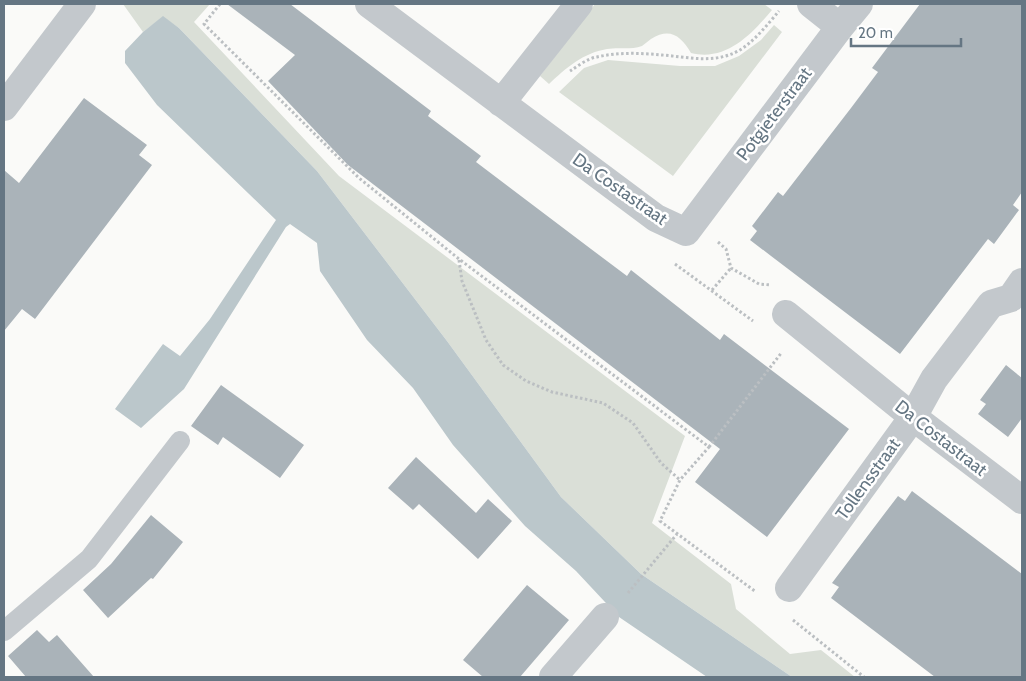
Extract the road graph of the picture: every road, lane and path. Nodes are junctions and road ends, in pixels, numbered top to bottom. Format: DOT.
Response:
graph roads {
  1 [pos="82,4"];
  2 [pos="220,4"];
  3 [pos="369,4"];
  4 [pos="579,4"];
  5 [pos="785,4"];
  6 [pos="811,4"];
  7 [pos="859,4"];
  8 [pos="840,27"];
  9 [pos="566,74"];
  10 [pos="501,103"];
  11 [pos="4,107"];
  12 [pos="686,232"];
  13 [pos="459,259"];
  14 [pos="730,268"];
  15 [pos="1022,282"];
  16 [pos="786,314"];
  17 [pos="756,324"];
  18 [pos="786,347"];
  19 [pos="913,417"];
  20 [pos="180,441"];
  21 [pos="709,447"];
  22 [pos="680,480"];
  23 [pos="1022,500"];
  24 [pos="677,534"];
  25 [pos="647,572"];
  26 [pos="782,597"];
  27 [pos="605,617"];
  28 [pos="4,630"];
  29 [pos="553,677"];
  30 [pos="864,677"];
  1 -- 11 [label="street"];
  2 -- 13 [label="path"];
  3 -- 10 [label="street, Da Costastraat"];
  4 -- 10 [label="street"];
  5 -- 9 [label="path"];
  6 -- 8 [label="street"];
  7 -- 8 [label="street, Potgieterstraat"];
  8 -- 12 [label="street, Potgieterstraat"];
  10 -- 12 [label="street, Da Costastraat"];
  12 -- 14 [label="path, Da Costastraat"];
  13 -- 21 [label="path"];
  13 -- 22 [label="path"];
  14 -- 16 [label="path"];
  14 -- 17 [label="path"];
  15 -- 19 [label="street, Tollensstraat"];
  16 -- 19 [label="street, Da Costastraat"];
  18 -- 21 [label="path"];
  19 -- 23 [label="street, Da Costastraat"];
  19 -- 26 [label="street, Tollensstraat"];
  20 -- 28 [label="lane"];
  21 -- 22 [label="path"];
  22 -- 24 [label="path"];
  24 -- 25 [label="path"];
  24 -- 26 [label="path"];
  26 -- 30 [label="path"];
  27 -- 29 [label="street"];
}
